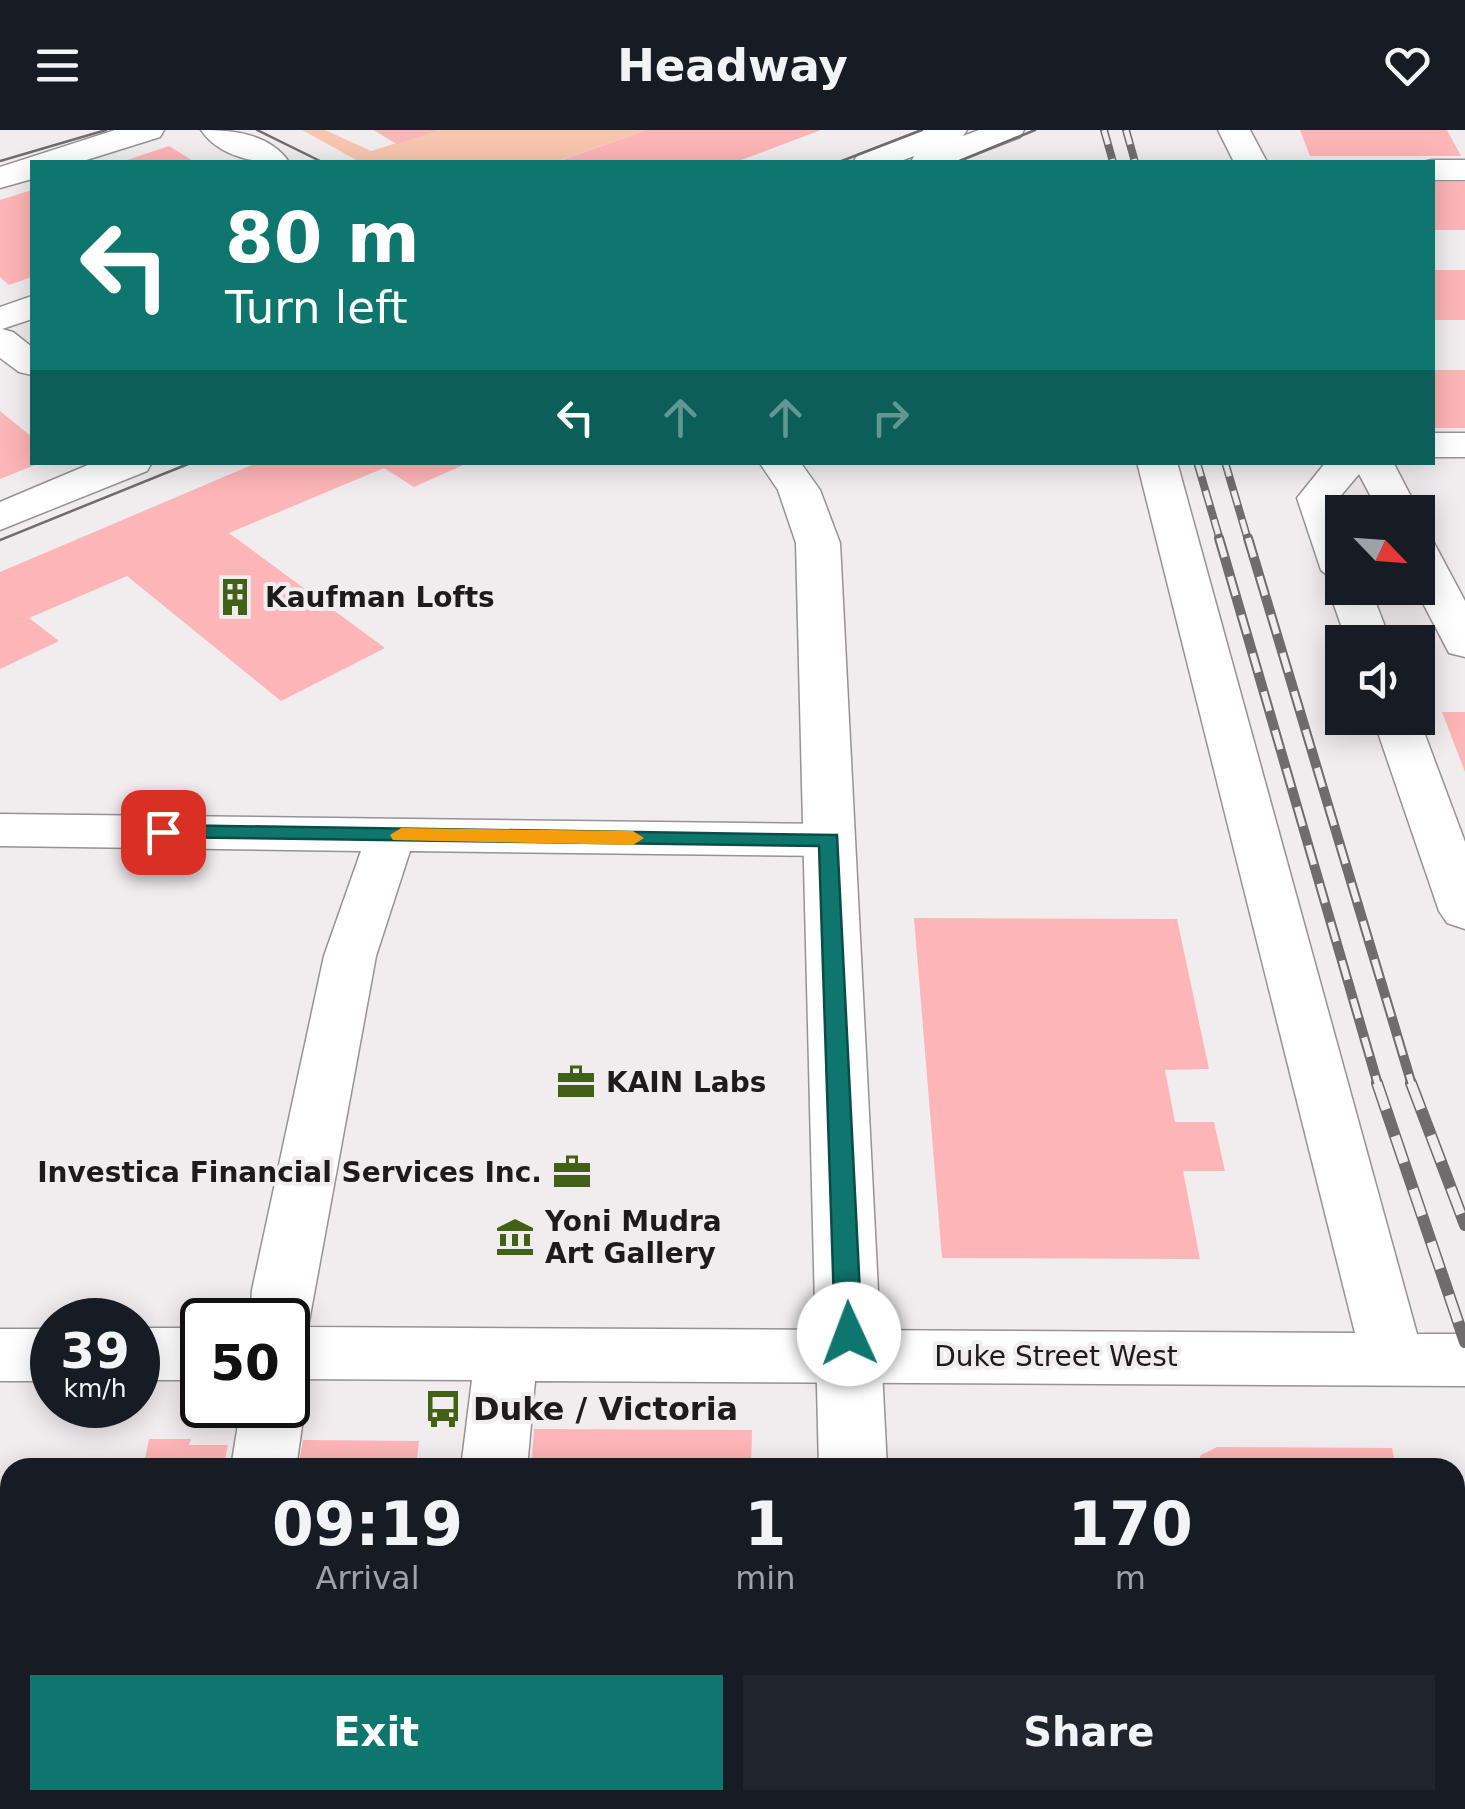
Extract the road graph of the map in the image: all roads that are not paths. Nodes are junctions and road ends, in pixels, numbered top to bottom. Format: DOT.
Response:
graph roads {
  1 [pos="148,130"];
  2 [pos="217,130"];
  3 [pos="951,130"];
  4 [pos="1008,130"];
  5 [pos="1234,130"];
  6 [pos="54,160"];
  7 [pos="269,160"];
  8 [pos="875,160"];
  9 [pos="932,160"];
  10 [pos="1250,160"];
  11 [pos="30,169"];
  12 [pos="1435,170"];
  13 [pos="1465,170"];
  14 [pos="0,178"];
  15 [pos="30,308"];
  16 [pos="0,319"];
  17 [pos="0,340"];
  18 [pos="30,362"];
  19 [pos="1435,445"];
  20 [pos="1465,445"];
  21 [pos="125,465"];
  22 [pos="781,465"];
  23 [pos="1159,465"];
  24 [pos="1345,465"];
  25 [pos="1375,465"];
  26 [pos="1390,495"];
  27 [pos="0,517"];
  28 [pos="1325,523"];
  29 [pos="1435,584"];
  30 [pos="1465,644"];
  31 [pos="1402,735"];
  32 [pos="0,830"];
  33 [pos="391,835"];
  34 [pos="829,840"];
  35 [pos="1465,911"];
  36 [pos="282,1298"];
  37 [pos="310,1353"];
  38 [pos="506,1354"];
  39 [pos="0,1355"];
  40 [pos="30,1355"];
  41 [pos="849,1355"];
  42 [pos="1393,1359"];
  43 [pos="1465,1360"];
  44 [pos="270,1428"];
  45 [pos="265,1458"];
  46 [pos="495,1458"];
  47 [pos="854,1458"];
  1 -- 6 [label="main road"];
  2 -- 7 [label="main road"];
  3 -- 8 [label="main road"];
  4 -- 9 [label="main road"];
  5 -- 10 [label="street"];
  11 -- 14 [label="main road"];
  12 -- 13 [label="street"];
  15 -- 16 [label="street"];
  17 -- 18 [label="street"];
  19 -- 20 [label="street"];
  21 -- 27 [label="main road"];
  22 -- 34 [label="main road"];
  23 -- 42 [label="street"];
  24 -- 28 [label="street"];
  25 -- 26 [label="street"];
  29 -- 30 [label="street"];
  31 -- 35 [label="street"];
  32 -- 33 [label="street"];
  33 -- 34 [label="street"];
  33 -- 36 [label="street"];
  34 -- 41 [label="main road"];
  37 -- 38 [label="street, Duke Street West"];
  38 -- 41 [label="street, Duke Street West"];
  38 -- 46 [label="street"];
  39 -- 40 [label="street"];
  41 -- 42 [label="street, Duke Street West"];
  41 -- 47 [label="main road"];
  42 -- 43 [label="street, Duke Street West"];
  44 -- 45 [label="street"];
}
